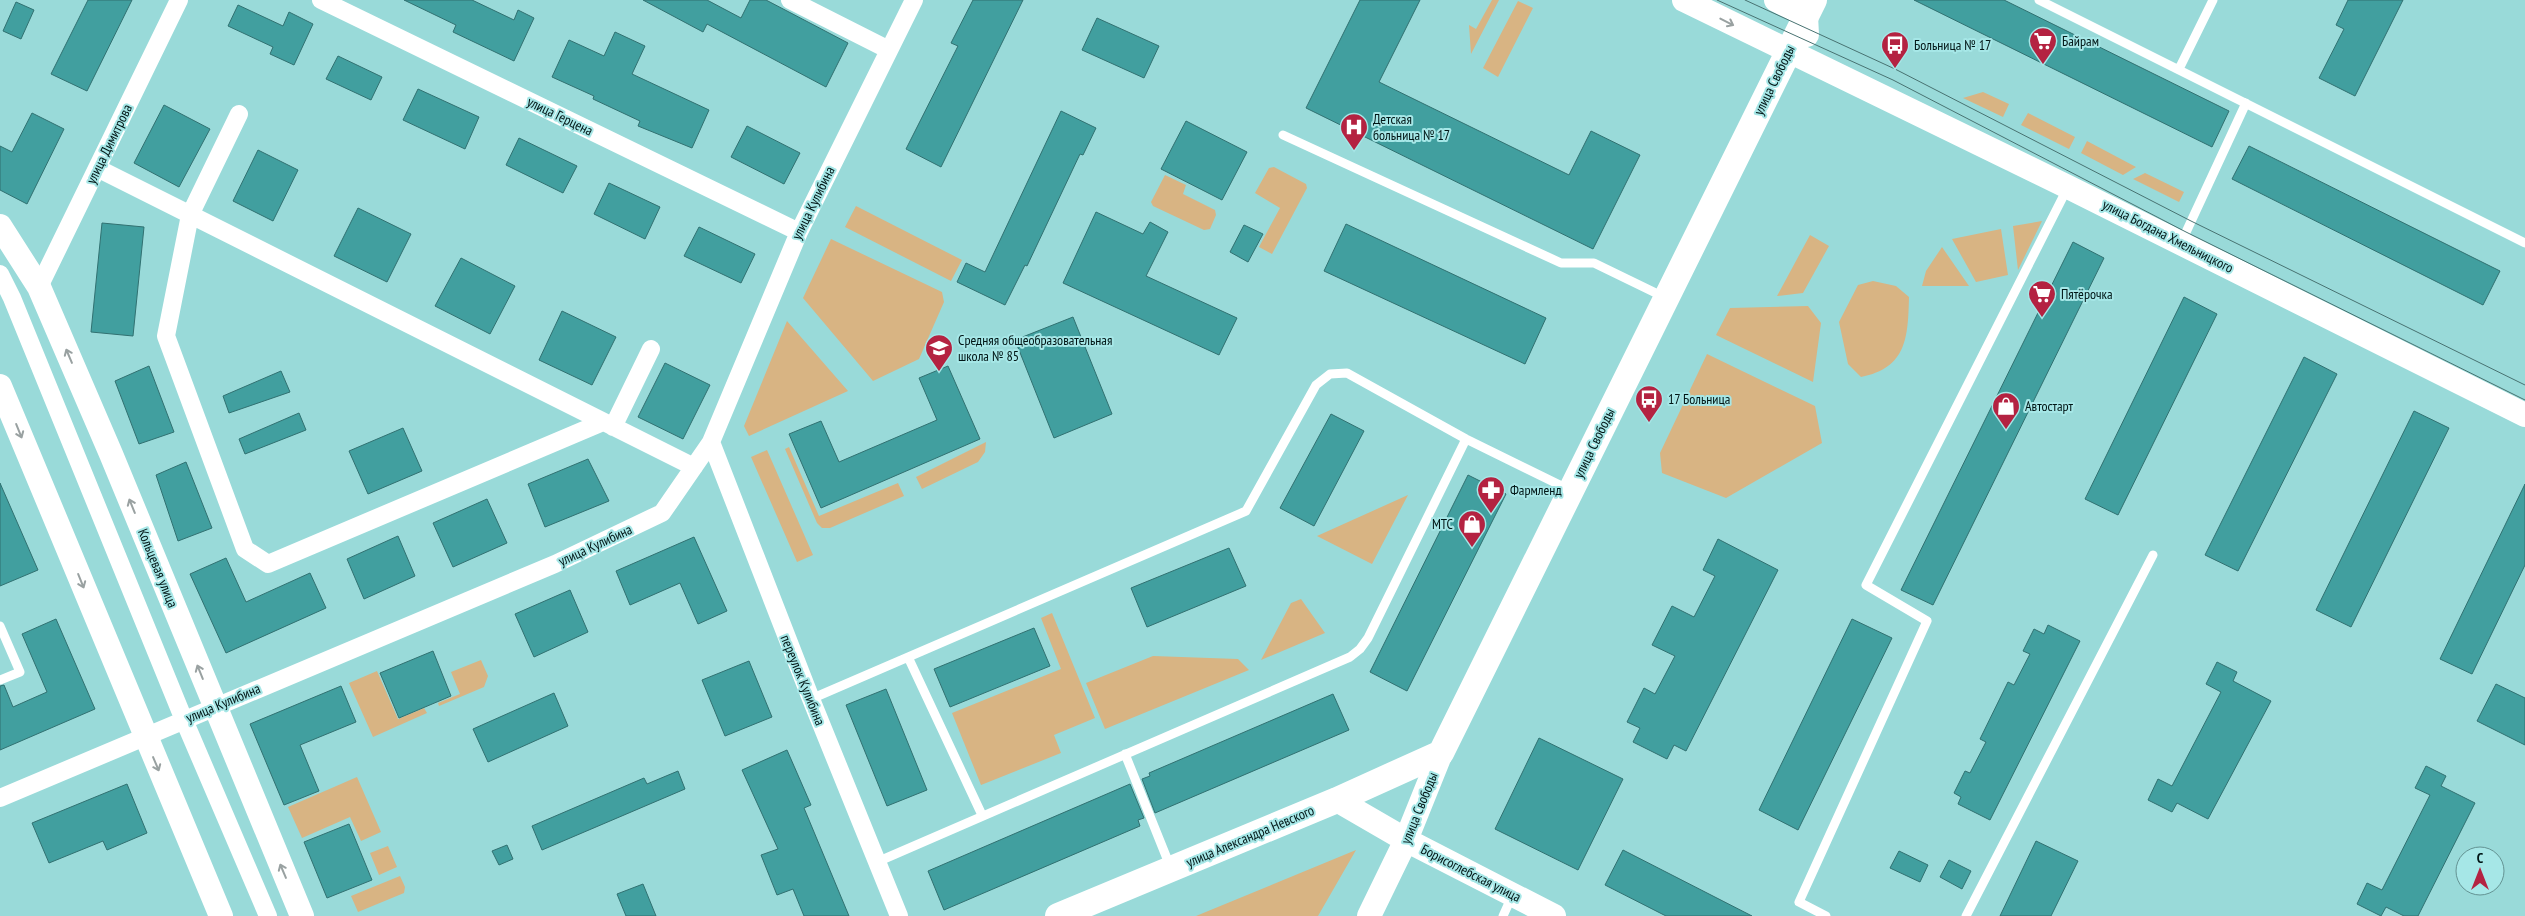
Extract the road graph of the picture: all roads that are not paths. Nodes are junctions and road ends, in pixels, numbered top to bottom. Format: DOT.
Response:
graph roads {
  1 [pos="179,0"];
  2 [pos="321,0"];
  3 [pos="790,0"];
  4 [pos="914,0"];
  5 [pos="1684,0"];
  6 [pos="1776,0"];
  7 [pos="2039,0"];
  8 [pos="2213,0"];
  9 [pos="1810,7"];
  10 [pos="889,50"];
  11 [pos="1798,57"];
  12 [pos="2179,69"];
  13 [pos="2246,103"];
  14 [pos="239,114"];
  15 [pos="1283,135"];
  16 [pos="97,168"];
  17 [pos="2068,187"];
  18 [pos="190,215"];
  19 [pos="0,226"];
  20 [pos="799,232"];
  21 [pos="2181,243"];
  22 [pos="2525,243"];
  23 [pos="0,274"];
  24 [pos="39,287"];
  25 [pos="1666,298"];
  26 [pos="651,349"];
  27 [pos="0,386"];
  28 [pos="2525,415"];
  29 [pos="608,424"];
  30 [pos="1466,439"];
  31 [pos="711,442"];
  32 [pos="694,467"];
  33 [pos="1571,490"];
  34 [pos="2153,556"];
  35 [pos="0,626"];
  36 [pos="908,657"];
  37 [pos="0,680"];
  38 [pos="810,699"];
  39 [pos="214,706"];
  40 [pos="184,720"];
  41 [pos="145,737"];
  42 [pos="1440,753"];
  43 [pos="1125,754"];
  44 [pos="0,798"];
  45 [pos="1337,800"];
  46 [pos="982,815"];
  47 [pos="1406,840"];
  48 [pos="877,862"];
  49 [pos="1171,869"];
  50 [pos="1508,906"];
  51 [pos="221,916"];
  52 [pos="268,916"];
  53 [pos="302,916"];
  54 [pos="899,916"];
  55 [pos="1058,916"];
  56 [pos="1369,916"];
  57 [pos="1554,916"];
  58 [pos="1826,916"];
  59 [pos="1966,916"];
  1 -- 16 [label="street, улица Димитрова"];
  2 -- 20 [label="street, улица Герцена"];
  3 -- 10 [label="street"];
  4 -- 10 [label="street, улица Кулибина"];
  5 -- 11 [label="main road, улица Богдана Хмельницкого, one-way"];
  6 -- 9 [label="main road"];
  7 -- 12 [label="lane"];
  8 -- 12 [label="lane"];
  9 -- 11 [label="main road, улица Свободы"];
  10 -- 20 [label="street, улица Кулибина"];
  11 -- 17 [label="main road, улица Богдана Хмельницкого"];
  11 -- 25 [label="main road, улица Свободы"];
  12 -- 13 [label="lane"];
  13 -- 21 [label="lane"];
  13 -- 22 [label="lane"];
  14 -- 18 [label="street"];
  15 -- 25 [label="lane"];
  16 -- 18 [label="street"];
  16 -- 24 [label="street, улица Димитрова"];
  17 -- 21 [label="main road, улица Богдана Хмельницкого"];
  17 -- 58 [label="lane"];
  18 -- 29 [label="street"];
  18 -- 29 [label="street"];
  19 -- 24 [label="main road, Кольцевая улица"];
  20 -- 31 [label="street, улица Кулибина"];
  21 -- 28 [label="main road, улица Богдана Хмельницкого"];
  23 -- 40 [label="street"];
  39 -- 24 [label="main road, Кольцевая улица, one-way"];
  25 -- 33 [label="main road, улица Свободы"];
  26 -- 29 [label="street"];
  27 -- 41 [label="main road, one-way"];
  29 -- 32 [label="street"];
  30 -- 33 [label="lane"];
  30 -- 36 [label="lane"];
  30 -- 43 [label="lane"];
  31 -- 32 [label="street, улица Кулибина"];
  31 -- 38 [label="street, переулок Кулибина"];
  32 -- 39 [label="street, улица Кулибина"];
  33 -- 42 [label="main road, улица Свободы"];
  34 -- 59 [label="lane"];
  35 -- 37 [label="lane"];
  36 -- 38 [label="lane"];
  36 -- 46 [label="lane"];
  38 -- 48 [label="street, переулок Кулибина"];
  39 -- 40 [label="street, улица Кулибина"];
  53 -- 39 [label="main road, Кольцевая улица, one-way"];
  40 -- 41 [label="street, улица Кулибина"];
  40 -- 52 [label="street"];
  41 -- 44 [label="street, улица Кулибина"];
  41 -- 51 [label="main road, one-way"];
  42 -- 45 [label="main road, улица Александра Невского"];
  42 -- 47 [label="main road, улица Свободы"];
  43 -- 46 [label="lane"];
  43 -- 49 [label="lane"];
  45 -- 47 [label="main road, Борисоглебская улица"];
  45 -- 49 [label="main road, улица Александра Невского"];
  46 -- 48 [label="lane"];
  47 -- 50 [label="main road, Борисоглебская улица"];
  47 -- 56 [label="main road, улица Свободы"];
  48 -- 54 [label="street, переулок Кулибина"];
  49 -- 55 [label="main road, улица Александра Невского"];
  50 -- 57 [label="main road, Борисоглебская улица"];
}
